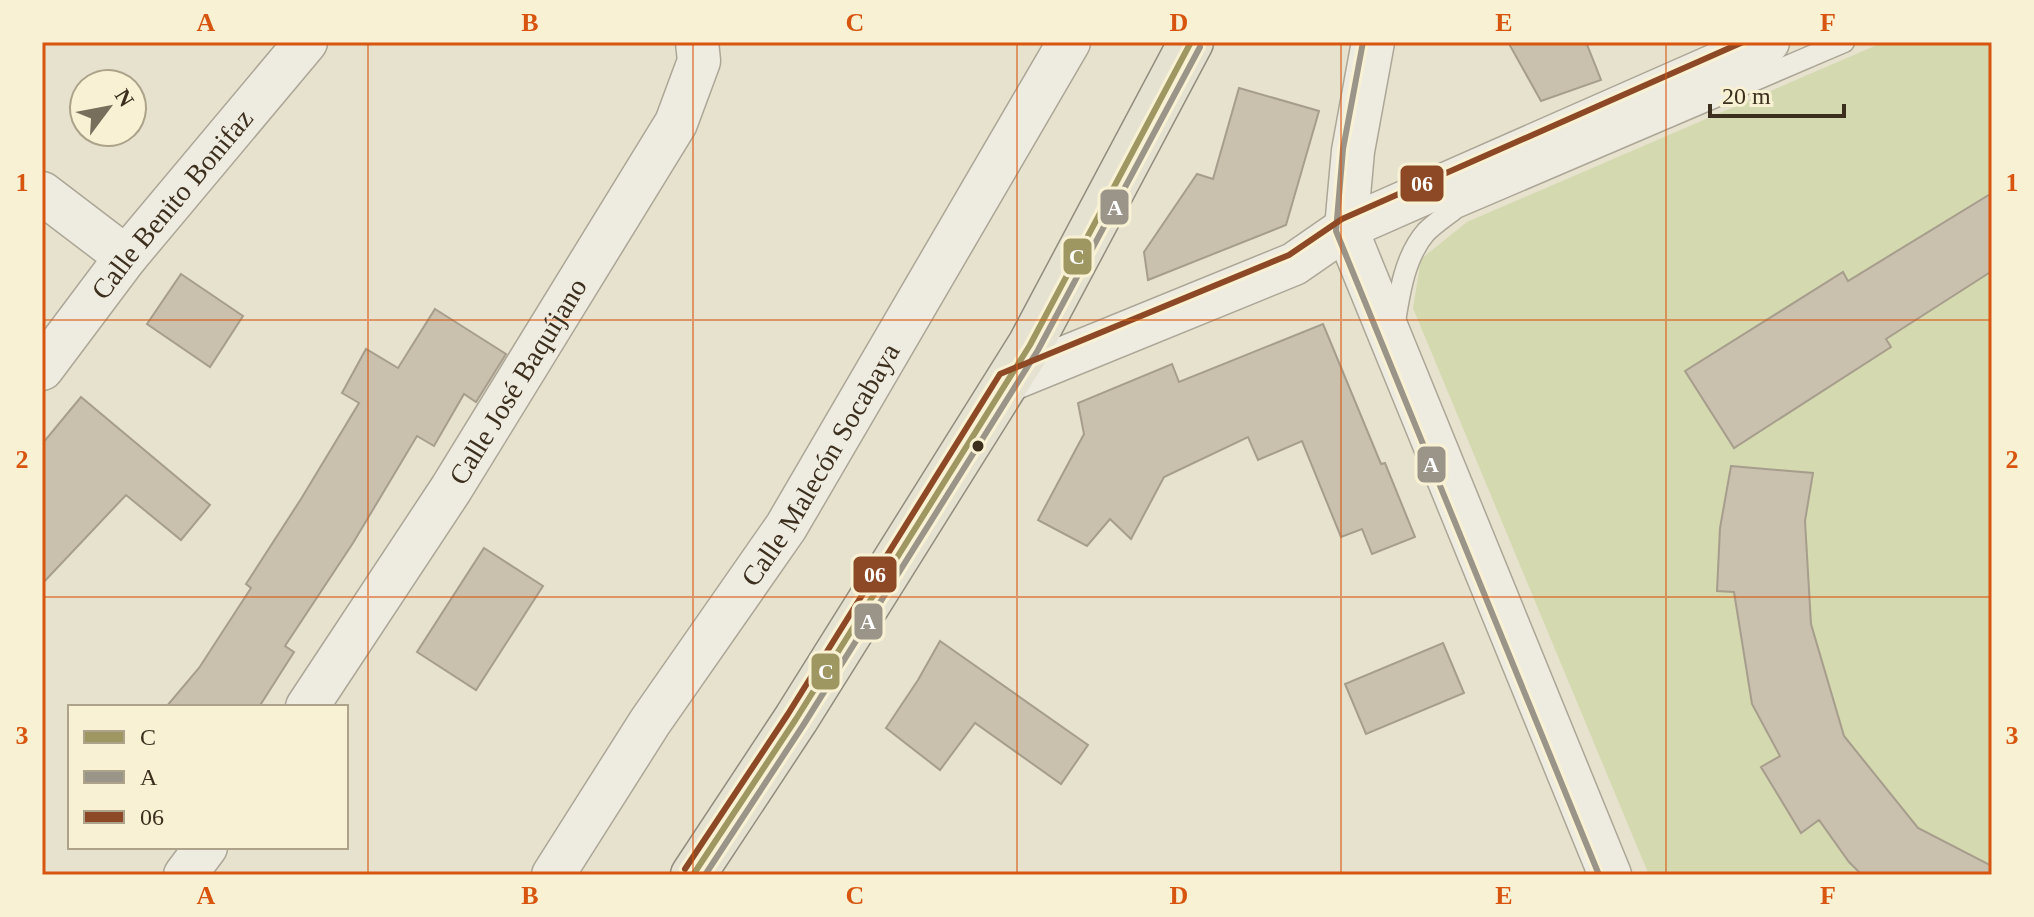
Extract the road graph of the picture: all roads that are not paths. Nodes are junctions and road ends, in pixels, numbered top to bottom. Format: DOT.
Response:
graph roads {
  1 [pos="306,42"];
  2 [pos="697,42"];
  3 [pos="1069,42"];
  4 [pos="1191,42"];
  5 [pos="1373,42"];
  6 [pos="1768,42"];
  7 [pos="1844,42"];
  8 [pos="42,193"];
  9 [pos="1346,228"];
  10 [pos="126,257"];
  11 [pos="1392,339"];
  12 [pos="1030,345"];
  13 [pos="42,369"];
  14 [pos="1007,381"];
  15 [pos="308,705"];
  16 [pos="204,849"];
  17 [pos="185,875"];
  18 [pos="553,875"];
  19 [pos="693,875"];
  20 [pos="1610,875"];
  1 -- 10 [label="street, Calle Benito Bonifaz"];
  2 -- 15 [label="street, Calle José Baquíjano"];
  3 -- 18 [label="street, Calle Malecón Socabaya"];
  4 -- 12 [label="main road"];
  5 -- 9 [label="street"];
  6 -- 9 [label="street"];
  7 -- 11 [label="lane"];
  8 -- 10 [label="street"];
  9 -- 11 [label="street"];
  9 -- 12 [label="street"];
  9 -- 14 [label="street"];
  10 -- 13 [label="street, Calle Benito Bonifaz"];
  11 -- 20 [label="street"];
  12 -- 14 [label="main road"];
  14 -- 19 [label="main road"];
  16 -- 17 [label="street"];
}
